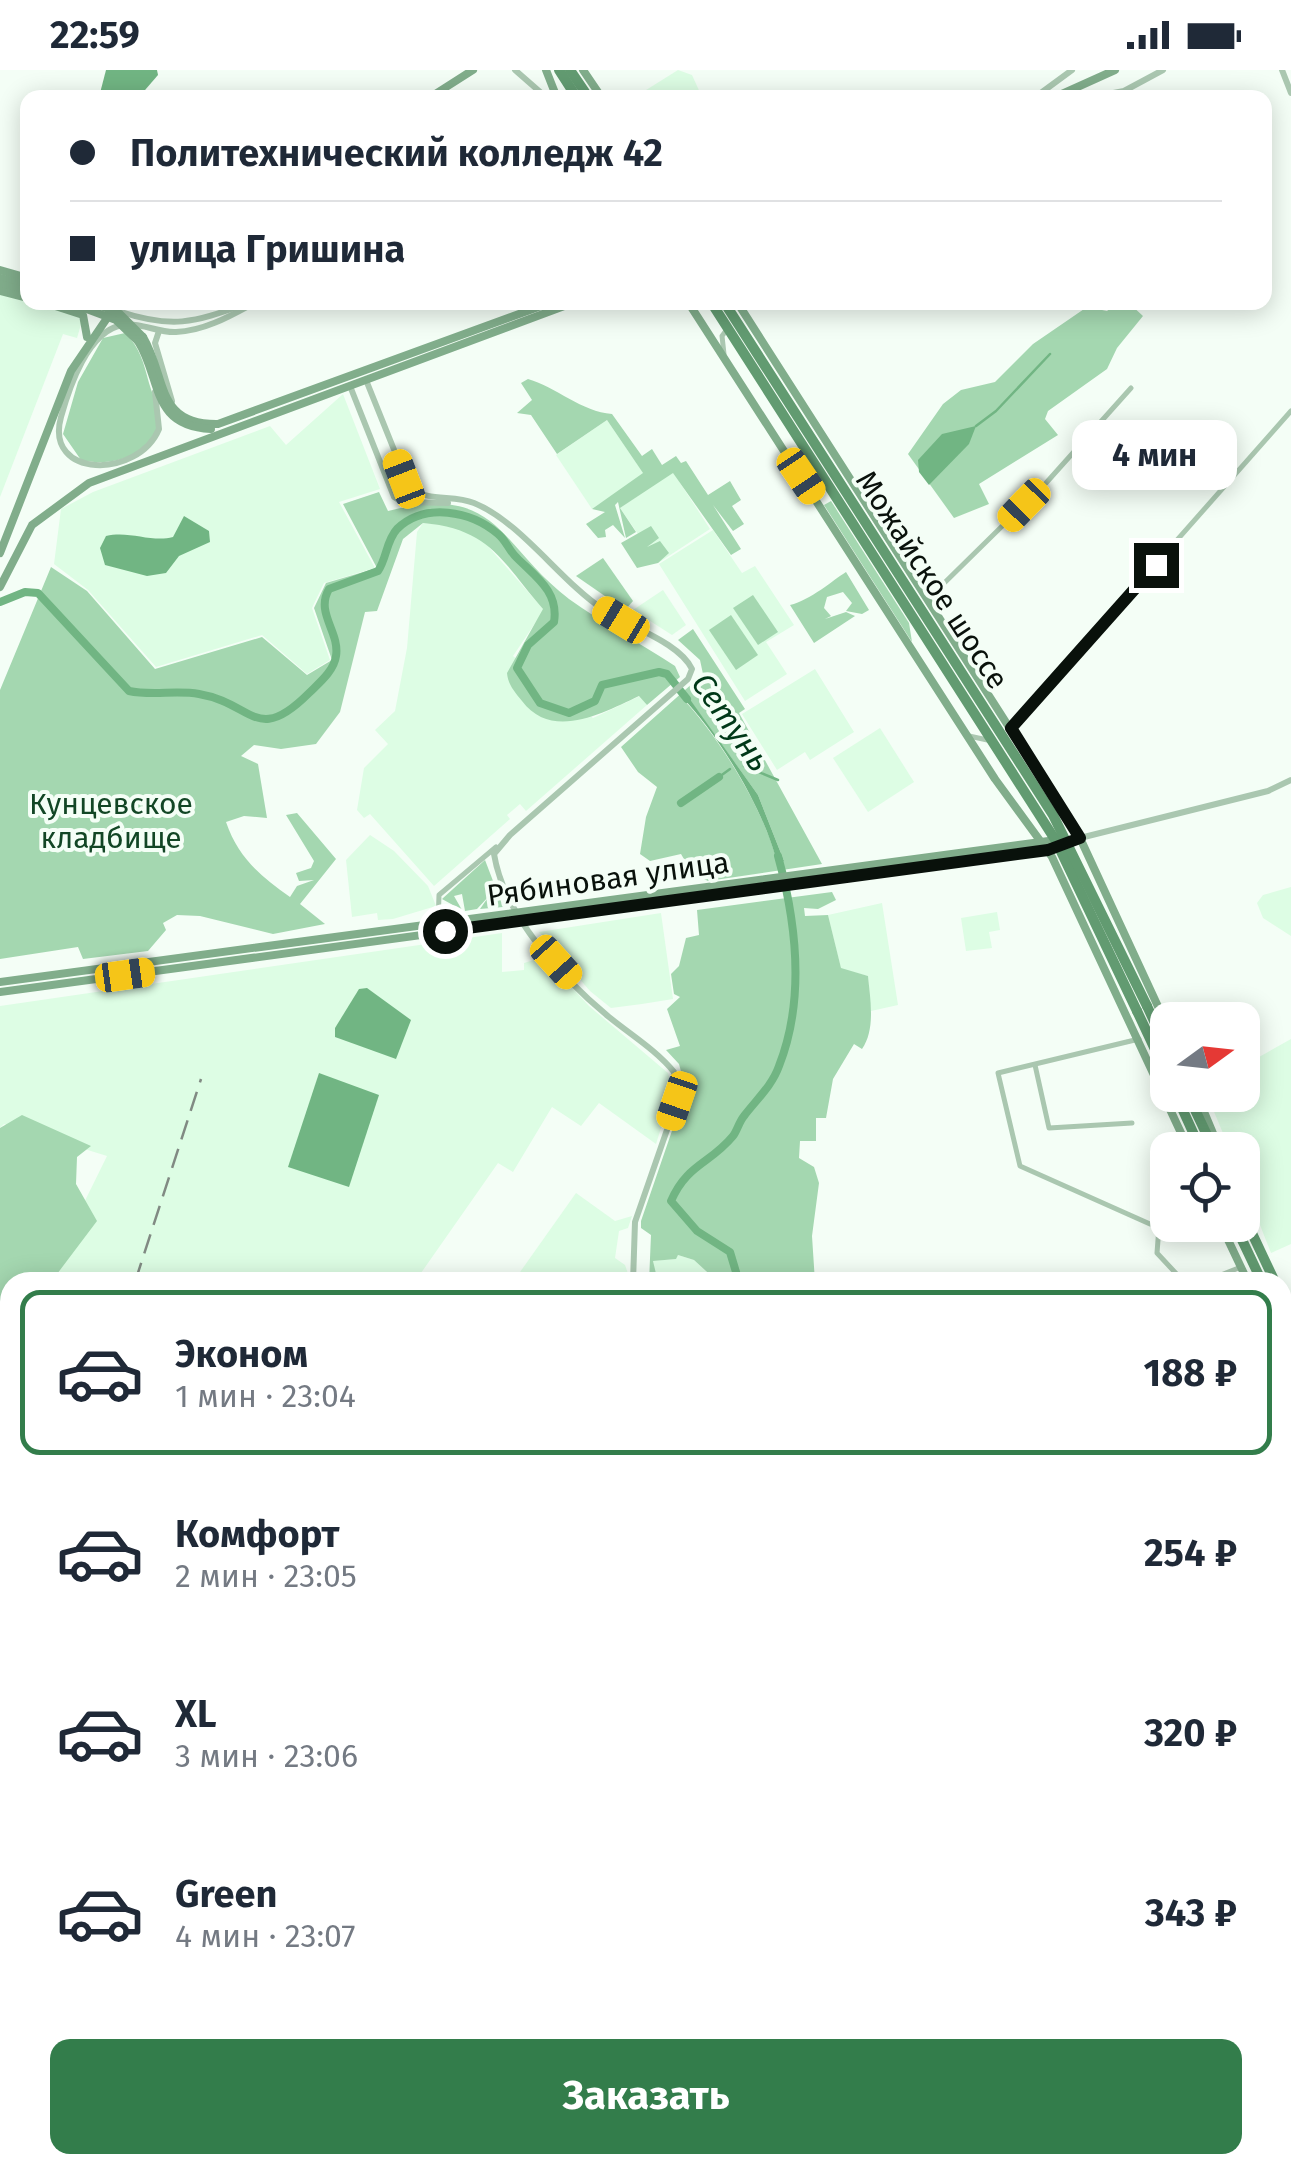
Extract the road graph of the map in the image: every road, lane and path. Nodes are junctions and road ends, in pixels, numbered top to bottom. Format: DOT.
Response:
graph roads {
  1 [pos="473,70"];
  2 [pos="515,70"];
  3 [pos="1072,70"];
  4 [pos="1115,70"];
  5 [pos="1164,70"];
  6 [pos="1282,70"];
  7 [pos="442,90"];
  8 [pos="539,90"];
  9 [pos="1045,90"];
  10 [pos="1071,90"];
  11 [pos="1117,90"];
  12 [pos="1291,93"];
  13 [pos="70,310"];
  14 [pos="89,310"];
  15 [pos="91,310"];
  16 [pos="112,310"];
  17 [pos="118,310"];
  18 [pos="128,310"];
  19 [pos="224,310"];
  20 [pos="237,310"];
  21 [pos="530,310"];
  22 [pos="554,310"];
  23 [pos="693,310"];
  24 [pos="716,310"];
  25 [pos="729,310"];
  26 [pos="742,310"];
  27 [pos="80,313"];
  28 [pos="159,332"];
  29 [pos="757,334"];
  30 [pos="141,339"];
  31 [pos="83,348"];
  32 [pos="725,360"];
  33 [pos="366,380"];
  34 [pos="350,386"];
  35 [pos="1131,388"];
  36 [pos="155,391"];
  37 [pos="284,410"];
  38 [pos="1291,411"];
  39 [pos="178,414"];
  40 [pos="404,479"];
  41 [pos="394,497"];
  42 [pos="484,508"];
  43 [pos="0,553"];
  44 [pos="0,587"];
  45 [pos="928,599"];
  46 [pos="1005,718"];
  47 [pos="1011,728"];
  48 [pos="967,734"];
  49 [pos="1291,780"];
  50 [pos="1080,838"];
  51 [pos="1045,846"];
  52 [pos="496,847"];
  53 [pos="1116,914"];
  54 [pos="520,917"];
  55 [pos="438,924"];
  56 [pos="1088,927"];
  57 [pos="0,982"];
  58 [pos="0,992"];
  59 [pos="1156,1002"];
  60 [pos="1142,1008"];
  61 [pos="1150,1021"];
  62 [pos="1150,1029"];
  63 [pos="1138,1039"];
  64 [pos="1035,1065"];
  65 [pos="1132,1123"];
  66 [pos="1182,1132"];
  67 [pos="1150,1223"];
  68 [pos="1158,1242"];
  69 [pos="1229,1242"];
  70 [pos="1243,1242"];
  71 [pos="1256,1242"];
  72 [pos="1241,1268"];
  73 [pos="634,1272"];
  74 [pos="1173,1272"];
  75 [pos="1230,1272"];
  76 [pos="1243,1272"];
  77 [pos="1257,1272"];
  78 [pos="1270,1272"];
  1 -- 7 [label="main road"];
  2 -- 8 [label="street"];
  3 -- 9 [label="street"];
  4 -- 10 [label="main road"];
  5 -- 11 [label="street"];
  6 -- 12 [label="street"];
  13 -- 27 [label="main road"];
  14 -- 30 [label="main road, bridge"];
  15 -- 27 [label="street"];
  16 -- 31 [label="main road"];
  17 -- 30 [label="main road, bridge"];
  18 -- 19 [label="street"];
  20 -- 28 [label="street"];
  21 -- 39 [label="main road"];
  22 -- 33 [label="main road"];
  23 -- 32 [label="main road"];
  24 -- 60 [label="main road, Можайское шоссе, bridge"];
  25 -- 60 [label="main road, Можайское шоссе, bridge"];
  26 -- 29 [label="main road"];
  27 -- 31 [label="main road"];
  28 -- 36 [label="street"];
  28 -- 39 [label="street"];
  29 -- 32 [label="street"];
  29 -- 45 [label="main road"];
  30 -- 36 [label="main road"];
  30 -- 39 [label="main road"];
  31 -- 43 [label="main road"];
  32 -- 48 [label="main road"];
  33 -- 34 [label="main road"];
  33 -- 40 [label="street"];
  34 -- 37 [label="main road"];
  34 -- 41 [label="street"];
  35 -- 45 [label="street"];
  36 -- 37 [label="main road"];
  37 -- 44 [label="main road"];
  38 -- 47 [label="street"];
  40 -- 41 [label="street"];
  40 -- 42 [label="street"];
  41 -- 42 [label="street"];
  42 -- 52 [label="street"];
  45 -- 46 [label="main road"];
  46 -- 47 [label="main road"];
  46 -- 48 [label="street"];
  47 -- 50 [label="main road"];
  48 -- 51 [label="main road"];
  49 -- 50 [label="street"];
  50 -- 51 [label="main road, Рябиновая улица"];
  50 -- 53 [label="main road"];
  51 -- 54 [label="main road, Рябиновая улица"];
  51 -- 56 [label="main road"];
  52 -- 54 [label="street"];
  52 -- 55 [label="street"];
  53 -- 56 [label="main road"];
  53 -- 59 [label="main road"];
  54 -- 55 [label="main road, Рябиновая улица"];
  54 -- 58 [label="main road, Рябиновая улица"];
  54 -- 73 [label="street"];
  55 -- 57 [label="main road, Рябиновая улица"];
  56 -- 63 [label="main road"];
  60 -- 61 [label="main road, Можайское шоссе"];
  60 -- 62 [label="main road, Можайское шоссе"];
  63 -- 64 [label="street"];
  63 -- 66 [label="main road"];
  64 -- 65 [label="street"];
  64 -- 67 [label="street"];
  68 -- 74 [label="street"];
  69 -- 72 [label="main road"];
  70 -- 77 [label="main road"];
  71 -- 78 [label="main road"];
  72 -- 75 [label="street"];
  72 -- 76 [label="main road"];
}
